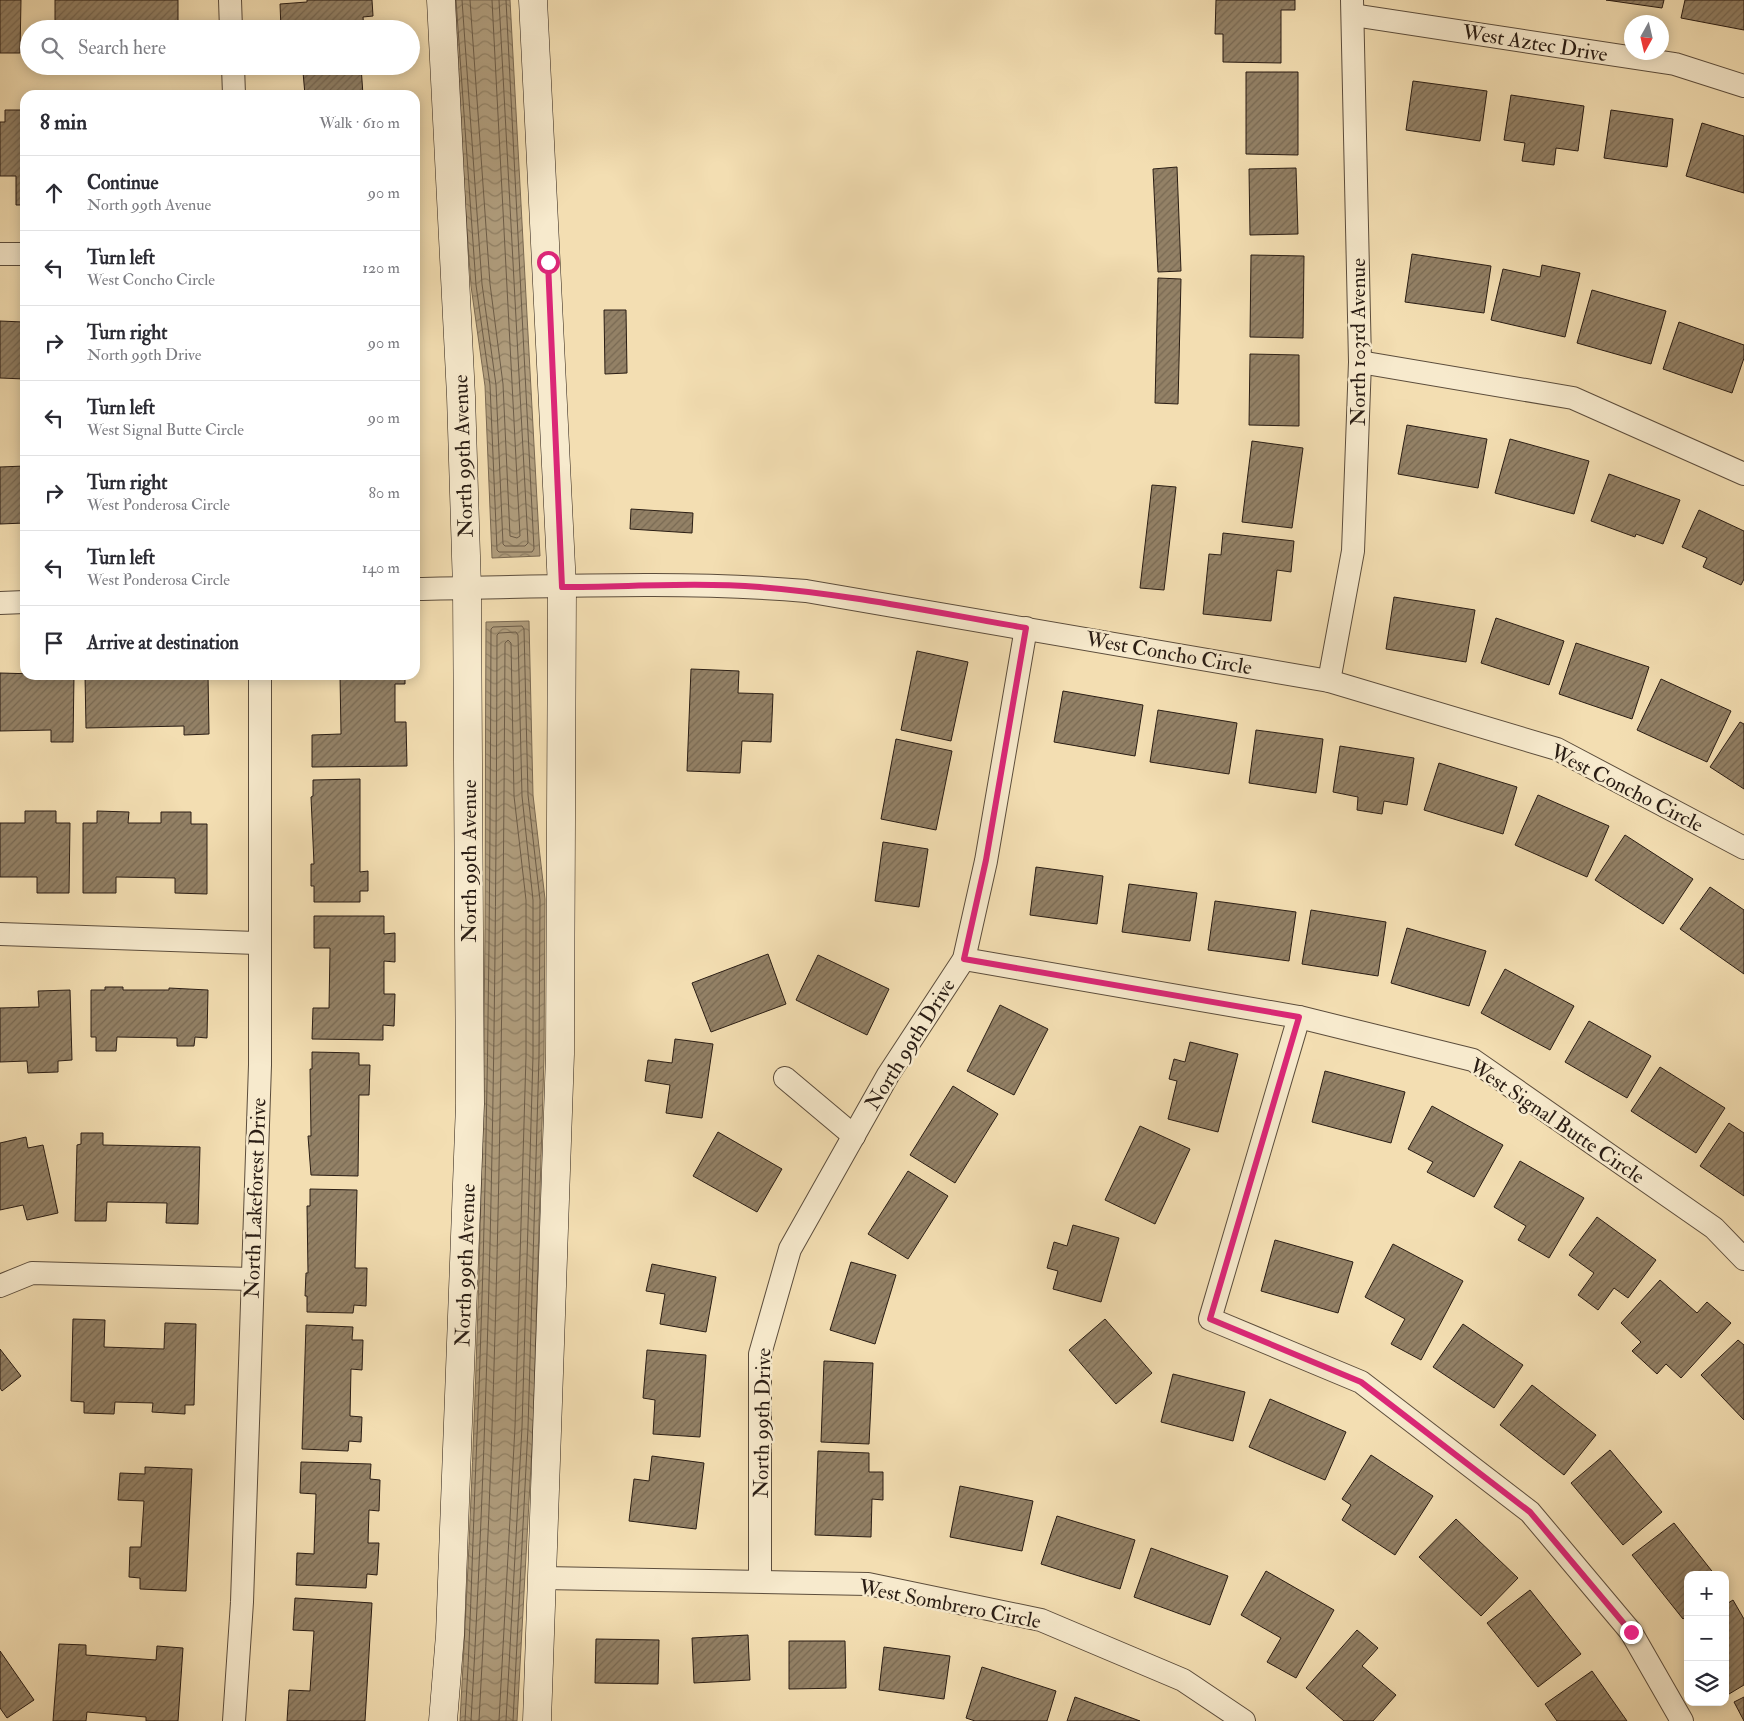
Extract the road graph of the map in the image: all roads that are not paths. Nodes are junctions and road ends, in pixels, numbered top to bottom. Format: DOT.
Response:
graph roads {
  1 [pos="230,0"];
  2 [pos="441,0"];
  3 [pos="533,0"];
  4 [pos="1353,8"];
  5 [pos="231,20"];
  6 [pos="233,75"];
  7 [pos="1744,86"];
  8 [pos="234,90"];
  9 [pos="0,254"];
  10 [pos="20,254"];
  11 [pos="1360,362"];
  12 [pos="1744,474"];
  13 [pos="562,587"];
  14 [pos="467,588"];
  15 [pos="420,589"];
  16 [pos="20,602"];
  17 [pos="0,603"];
  18 [pos="1026,628"];
  19 [pos="260,680"];
  20 [pos="1329,682"];
  21 [pos="1744,848"];
  22 [pos="0,934"];
  23 [pos="259,943"];
  24 [pos="964,959"];
  25 [pos="1299,1017"];
  26 [pos="785,1078"];
  27 [pos="854,1136"];
  28 [pos="1744,1259"];
  29 [pos="252,1279"];
  30 [pos="0,1286"];
  31 [pos="543,1578"];
  32 [pos="760,1581"];
  33 [pos="234,1721"];
  34 [pos="443,1721"];
  35 [pos="537,1721"];
  36 [pos="1244,1721"];
  37 [pos="1682,1721"];
  1 -- 5 [label="street"];
  2 -- 14 [label="main road, North 99th Avenue"];
  3 -- 13 [label="main road"];
  4 -- 7 [label="street, West Aztec Drive"];
  4 -- 11 [label="street, North 103rd Avenue"];
  6 -- 8 [label="street"];
  9 -- 10 [label="street"];
  11 -- 12 [label="street"];
  11 -- 20 [label="street, North 103rd Avenue"];
  13 -- 14 [label="street, West Concho Circle"];
  13 -- 18 [label="street, West Concho Circle"];
  13 -- 31 [label="main road"];
  14 -- 15 [label="street, West Concho Circle"];
  14 -- 34 [label="main road, North 99th Avenue"];
  16 -- 17 [label="street"];
  18 -- 20 [label="street, West Concho Circle"];
  18 -- 24 [label="street, North 99th Drive"];
  19 -- 23 [label="street, North Lakeforest Drive"];
  20 -- 21 [label="street, West Concho Circle"];
  22 -- 23 [label="street"];
  23 -- 29 [label="street, North Lakeforest Drive"];
  24 -- 25 [label="street, West Signal Butte Circle"];
  24 -- 27 [label="street, North 99th Drive"];
  25 -- 28 [label="street, West Signal Butte Circle"];
  25 -- 37 [label="street"];
  26 -- 27 [label="street, North 99th Drive"];
  27 -- 32 [label="street, North 99th Drive"];
  29 -- 30 [label="street"];
  29 -- 33 [label="street, North Lakeforest Drive"];
  31 -- 32 [label="street, West Sombrero Circle"];
  31 -- 35 [label="main road"];
  32 -- 36 [label="street, West Sombrero Circle"];
}
